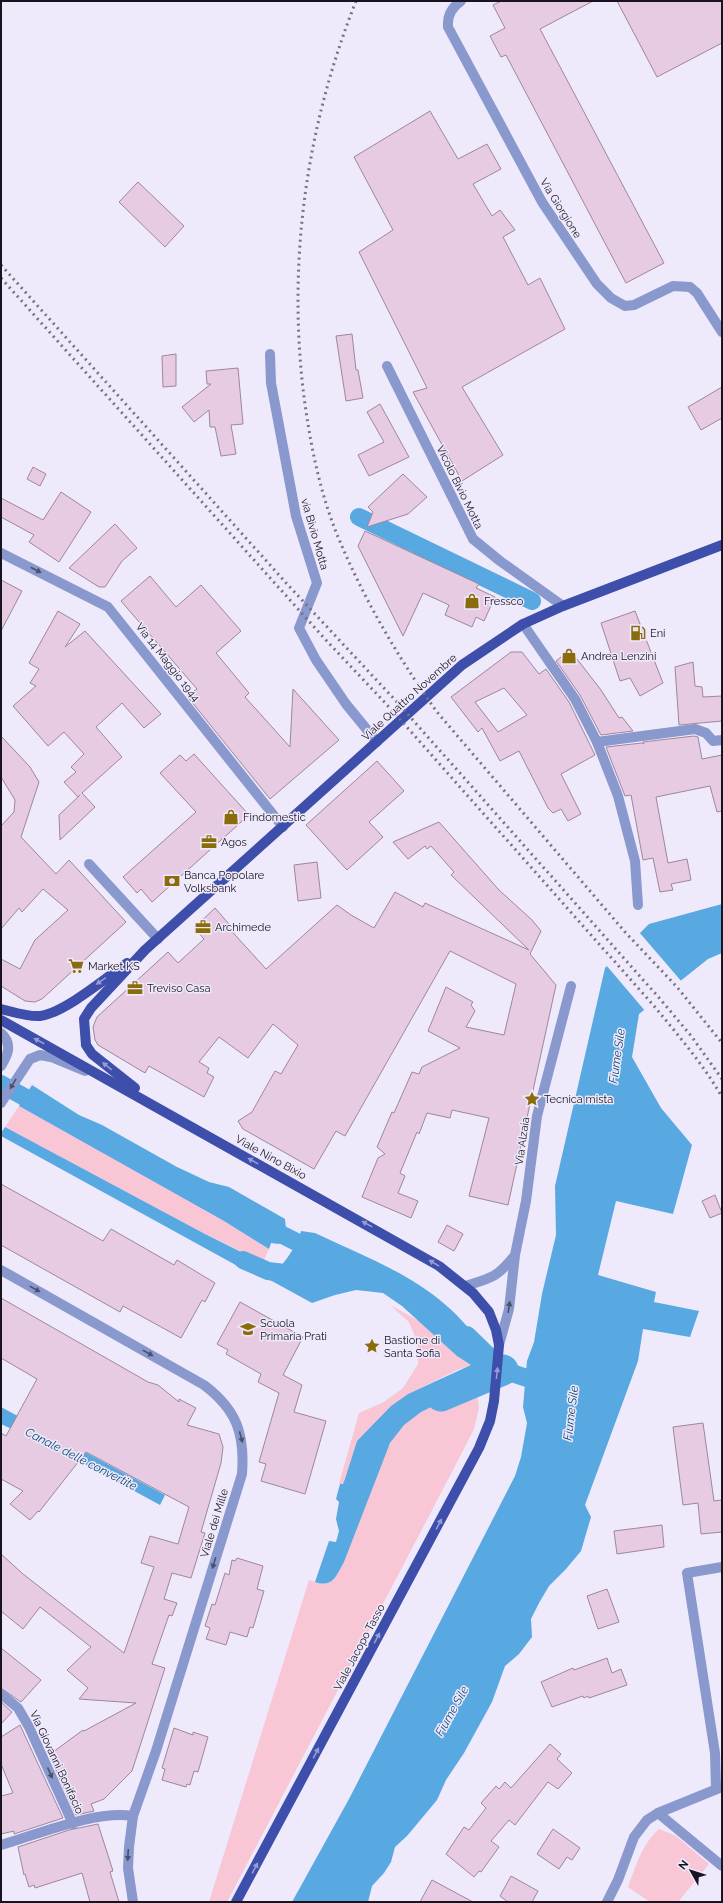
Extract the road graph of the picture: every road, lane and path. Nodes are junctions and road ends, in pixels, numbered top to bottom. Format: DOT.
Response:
graph roads {
  1 [pos="461,1"];
  2 [pos="722,332"];
  3 [pos="270,354"];
  4 [pos="387,366"];
  5 [pos="722,545"];
  6 [pos="1,553"];
  7 [pos="563,606"];
  8 [pos="523,624"];
  9 [pos="722,740"];
  10 [pos="377,742"];
  11 [pos="597,742"];
  12 [pos="283,827"];
  13 [pos="89,864"];
  14 [pos="638,905"];
  15 [pos="158,939"];
  16 [pos="145,950"];
  17 [pos="571,986"];
  18 [pos="1,1009"];
  19 [pos="1,1020"];
  20 [pos="1,1033"];
  21 [pos="1,1066"];
  22 [pos="111,1081"];
  23 [pos="1,1103"];
  24 [pos="159,1108"];
  25 [pos="515,1255"];
  26 [pos="1,1270"];
  27 [pos="465,1286"];
  28 [pos="499,1345"];
  29 [pos="722,1567"];
  30 [pos="1,1694"];
  31 [pos="719,1788"];
  32 [pos="658,1813"];
  33 [pos="134,1816"];
  34 [pos="72,1824"];
  35 [pos="1,1845"];
  36 [pos="722,1866"];
  37 [pos="134,1902"];
  38 [pos="236,1902"];
  39 [pos="607,1902"];
  1 -- 2 [label="street, Via Giorgione"];
  3 -- 10 [label="street, via Bivio Motta"];
  4 -- 7 [label="street, Vicolo Bivio Motta"];
  5 -- 7 [label="main road, Viale Quattro Novembre"];
  6 -- 12 [label="street, Via 14 Maggio 1944, one-way"];
  7 -- 8 [label="main road, Viale Quattro Novembre"];
  8 -- 10 [label="main road, Viale Quattro Novembre"];
  8 -- 11 [label="street"];
  9 -- 11 [label="street"];
  10 -- 12 [label="main road, Viale Quattro Novembre"];
  11 -- 14 [label="street"];
  12 -- 15 [label="main road, Viale Quattro Novembre"];
  13 -- 15 [label="street"];
  15 -- 16 [label="main road, Viale Quattro Novembre"];
  16 -- 18 [label="main road, Viale Quattro Novembre, one-way"];
  24 -- 16 [label="main road, Viale Quattro Novembre, one-way"];
  17 -- 25 [label="street, Via Alzaia"];
  22 -- 19 [label="main road, Viale Nino Bixio, one-way"];
  20 -- 21 [label="street"];
  22 -- 23 [label="street, one-way"];
  22 -- 24 [label="main road, Viale Nino Bixio"];
  27 -- 24 [label="main road, Viale Nino Bixio, one-way"];
  25 -- 27 [label="street, Via Alzaia"];
  28 -- 25 [label="street, Via Alzaia, one-way"];
  26 -- 33 [label="street, Viale dei Mille, one-way"];
  27 -- 28 [label="main road, Viale Nino Bixio"];
  38 -- 28 [label="main road, Viale Jacopo Tasso, one-way"];
  29 -- 31 [label="street"];
  30 -- 34 [label="street, Via Giovanni Bonifacio, one-way"];
  31 -- 32 [label="street"];
  32 -- 36 [label="street"];
  32 -- 39 [label="street"];
  33 -- 34 [label="street"];
  33 -- 37 [label="street, Viale dei Mille, one-way"];
  34 -- 35 [label="street"];
}
